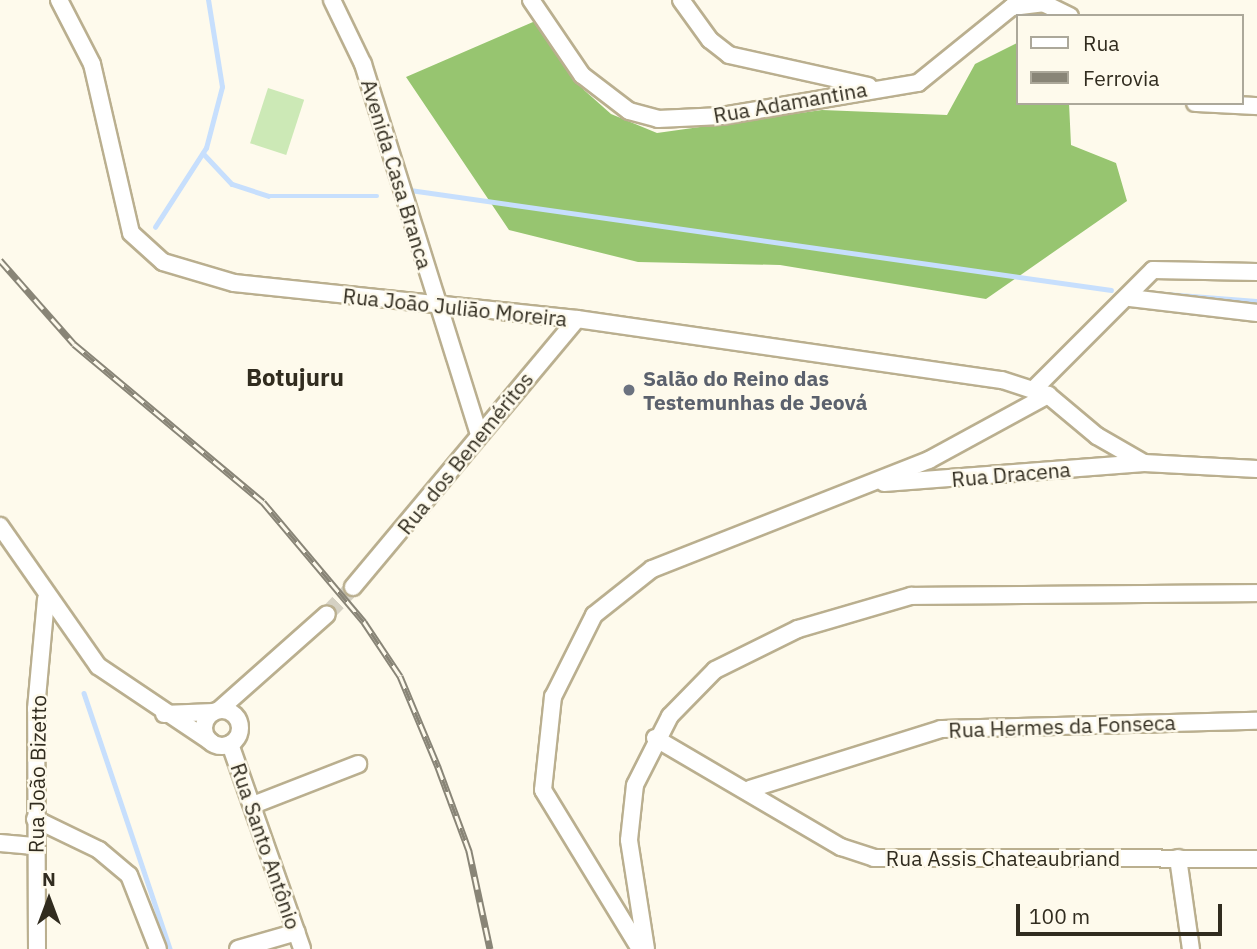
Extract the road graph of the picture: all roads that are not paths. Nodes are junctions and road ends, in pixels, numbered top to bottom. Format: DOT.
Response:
graph roads {
  1 [pos="60,0"];
  2 [pos="332,0"];
  3 [pos="531,0"];
  4 [pos="681,0"];
  5 [pos="1066,14"];
  6 [pos="878,88"];
  7 [pos="1236,105"];
  8 [pos="1257,106"];
  9 [pos="1257,272"];
  10 [pos="1130,298"];
  11 [pos="439,306"];
  12 [pos="1257,313"];
  13 [pos="577,319"];
  14 [pos="1041,392"];
  15 [pos="478,431"];
  16 [pos="1144,463"];
  17 [pos="1257,469"];
  18 [pos="878,483"];
  19 [pos="0,526"];
  20 [pos="353,587"];
  21 [pos="1257,593"];
  22 [pos="46,599"];
  23 [pos="327,614"];
  24 [pos="257,677"];
  25 [pos="216,711"];
  26 [pos="162,714"];
  27 [pos="236,715"];
  28 [pos="1257,721"];
  29 [pos="655,738"];
  30 [pos="211,742"];
  31 [pos="230,744"];
  32 [pos="358,764"];
  33 [pos="750,789"];
  34 [pos="253,804"];
  35 [pos="36,819"];
  36 [pos="0,843"];
  37 [pos="34,846"];
  38 [pos="1178,858"];
  39 [pos="1257,859"];
  40 [pos="296,932"];
  41 [pos="37,949"];
  42 [pos="158,949"];
  43 [pos="238,949"];
  44 [pos="302,949"];
  45 [pos="640,949"];
  46 [pos="646,949"];
  47 [pos="1191,949"];
  1 -- 11 [label="street, Rua João Julião Moreira"];
  2 -- 11 [label="street, Avenida Casa Branca"];
  3 -- 6 [label="street, Rua Adamantina"];
  4 -- 6 [label="street"];
  5 -- 6 [label="street, Rua Adamantina"];
  7 -- 8 [label="street"];
  9 -- 10 [label="street"];
  10 -- 12 [label="street"];
  10 -- 14 [label="street"];
  11 -- 13 [label="street, Rua João Julião Moreira"];
  11 -- 15 [label="street, Avenida Casa Branca"];
  13 -- 14 [label="street, Rua João Julião Moreira"];
  13 -- 15 [label="street, Rua dos Beneméritos"];
  14 -- 16 [label="street, Rua Dracena"];
  14 -- 18 [label="street"];
  15 -- 20 [label="street, Rua dos Beneméritos"];
  16 -- 17 [label="street, Rua Dracena"];
  16 -- 18 [label="street, Rua Dracena"];
  18 -- 45 [label="street"];
  19 -- 22 [label="street"];
  21 -- 29 [label="street"];
  22 -- 26 [label="street"];
  22 -- 35 [label="street, Rua João Bizetto"];
  23 -- 24 [label="street"];
  24 -- 25 [label="street"];
  24 -- 27 [label="street"];
  25 -- 26 [label="street"];
  25 -- 27 [label="street"];
  25 -- 30 [label="street"];
  26 -- 30 [label="street"];
  27 -- 31 [label="street"];
  28 -- 33 [label="street, Rua Hermes da Fonseca"];
  29 -- 33 [label="street, Rua Assis Chateaubriand"];
  29 -- 46 [label="street"];
  30 -- 31 [label="street"];
  31 -- 34 [label="street, Rua Santo Antônio"];
  32 -- 34 [label="street"];
  33 -- 38 [label="street, Rua Assis Chateaubriand"];
  34 -- 40 [label="street, Rua Santo Antônio"];
  35 -- 37 [label="street, Rua João Bizetto"];
  35 -- 42 [label="street"];
  36 -- 37 [label="street"];
  37 -- 41 [label="street, Rua João Bizetto"];
  38 -- 39 [label="street, Rua Assis Chateaubriand"];
  38 -- 47 [label="street"];
  40 -- 43 [label="street"];
  40 -- 44 [label="street, Rua Santo Antônio"];
}
